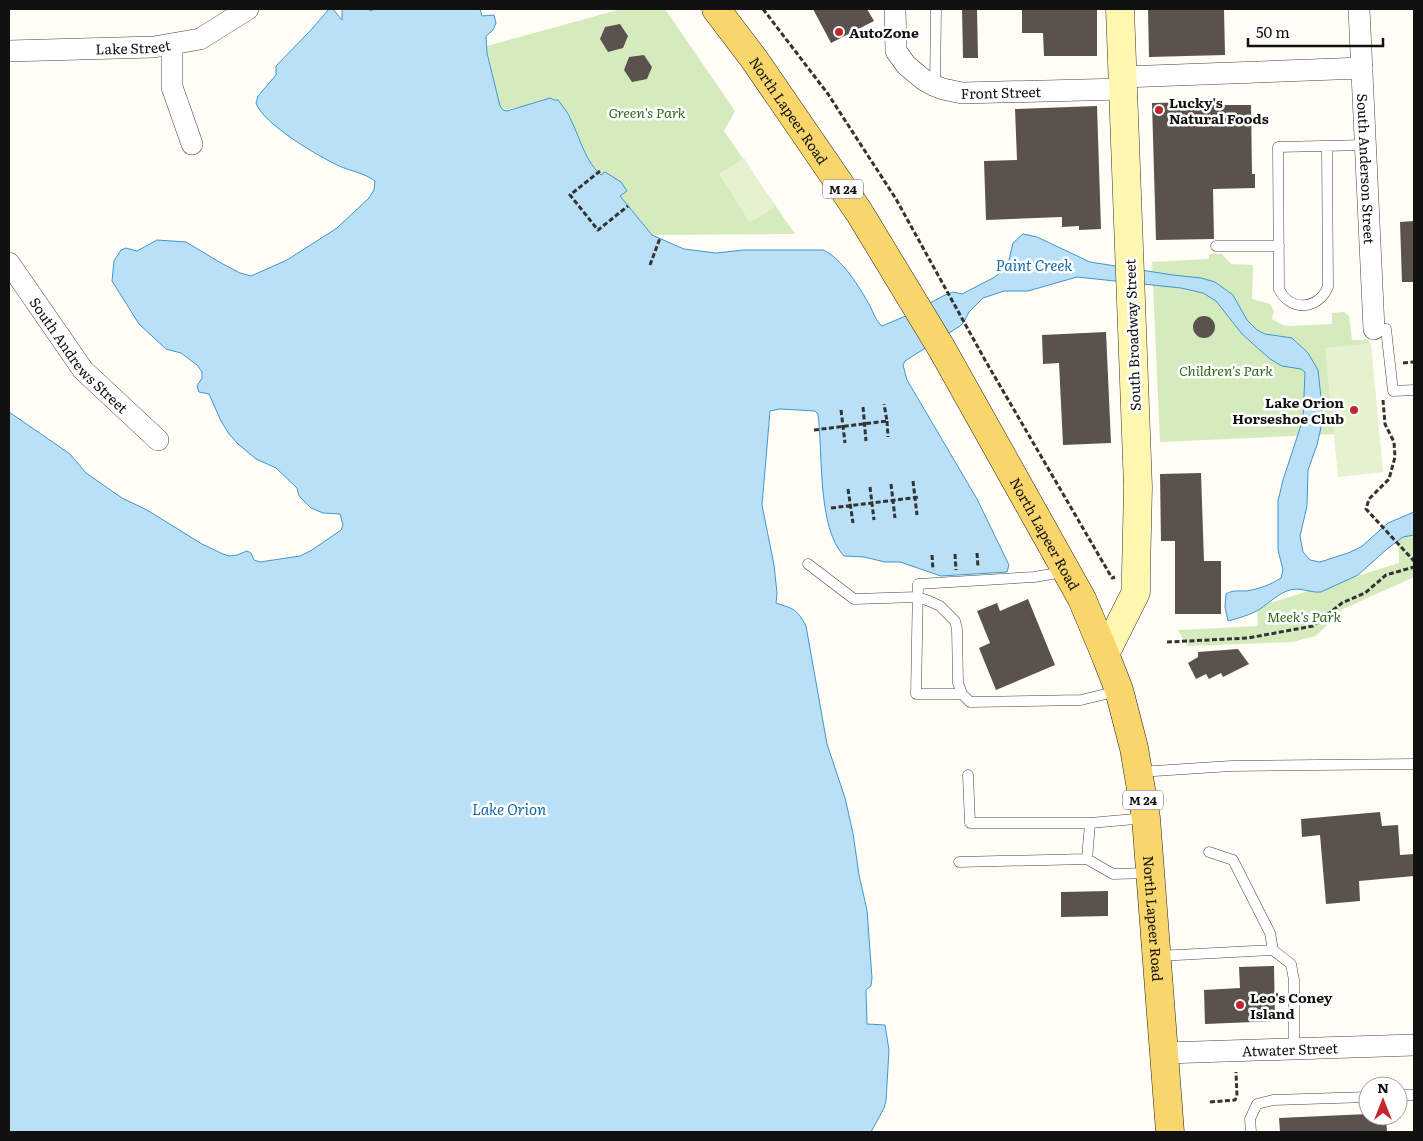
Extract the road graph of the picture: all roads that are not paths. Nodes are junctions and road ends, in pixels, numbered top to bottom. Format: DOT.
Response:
graph roads {
  1 [pos="248,9"];
  2 [pos="716,9"];
  3 [pos="895,9"];
  4 [pos="936,9"];
  5 [pos="1120,9"];
  6 [pos="1359,9"];
  7 [pos="172,44"];
  8 [pos="9,52"];
  9 [pos="1362,68"];
  10 [pos="1122,83"];
  11 [pos="934,86"];
  12 [pos="192,144"];
  13 [pos="1366,145"];
  14 [pos="1327,147"];
  15 [pos="1216,246"];
  16 [pos="1280,246"];
  17 [pos="9,263"];
  18 [pos="1374,329"];
  19 [pos="1414,390"];
  20 [pos="158,440"];
  21 [pos="808,564"];
  22 [pos="1065,570"];
  23 [pos="917,597"];
  24 [pos="1105,654"];
  25 [pos="1120,690"];
  26 [pos="962,694"];
  27 [pos="1414,764"];
  28 [pos="1138,772"];
  29 [pos="968,775"];
  30 [pos="1146,818"];
  31 [pos="1090,823"];
  32 [pos="1209,852"];
  33 [pos="1087,860"];
  34 [pos="959,862"];
  35 [pos="1151,873"];
  36 [pos="1273,950"];
  37 [pos="1157,956"];
  38 [pos="1414,1045"];
  39 [pos="1294,1049"];
  40 [pos="1165,1053"];
  41 [pos="1358,1097"];
  42 [pos="1170,1132"];
  43 [pos="1251,1132"];
  1 -- 7 [label="street, Lake Street"];
  2 -- 22 [label="main road, North Lapeer Road / M 24"];
  3 -- 11 [label="street, Front Street"];
  4 -- 11 [label="lane"];
  5 -- 10 [label="street, South Broadway Street"];
  6 -- 9 [label="street, South Anderson Street"];
  7 -- 8 [label="street, Lake Street"];
  7 -- 12 [label="street"];
  9 -- 10 [label="street, Front Street"];
  9 -- 13 [label="street, South Anderson Street"];
  10 -- 11 [label="street, Front Street"];
  10 -- 24 [label="street, South Broadway Street"];
  13 -- 14 [label="lane"];
  13 -- 18 [label="street, South Anderson Street"];
  14 -- 16 [label="lane"];
  14 -- 16 [label="lane"];
  15 -- 16 [label="lane"];
  17 -- 20 [label="street, South Andrews Street"];
  18 -- 19 [label="lane"];
  21 -- 23 [label="lane"];
  22 -- 23 [label="lane"];
  22 -- 24 [label="main road, North Lapeer Road / M 24"];
  23 -- 26 [label="lane"];
  23 -- 26 [label="lane"];
  24 -- 25 [label="main road, North Lapeer Road / M 24"];
  25 -- 26 [label="lane"];
  25 -- 28 [label="main road, North Lapeer Road / M 24"];
  27 -- 28 [label="lane"];
  28 -- 30 [label="main road, North Lapeer Road / M 24"];
  29 -- 31 [label="lane"];
  30 -- 31 [label="lane"];
  30 -- 35 [label="main road, North Lapeer Road / M 24"];
  31 -- 33 [label="lane"];
  32 -- 36 [label="lane"];
  33 -- 34 [label="lane"];
  33 -- 35 [label="lane"];
  35 -- 37 [label="main road, North Lapeer Road / M 24"];
  36 -- 37 [label="lane"];
  36 -- 39 [label="lane"];
  37 -- 40 [label="main road, North Lapeer Road / M 24"];
  38 -- 39 [label="street, Atwater Street"];
  39 -- 40 [label="street, Atwater Street"];
  40 -- 42 [label="main road, North Lapeer Road / M 24"];
  41 -- 43 [label="lane"];
}
